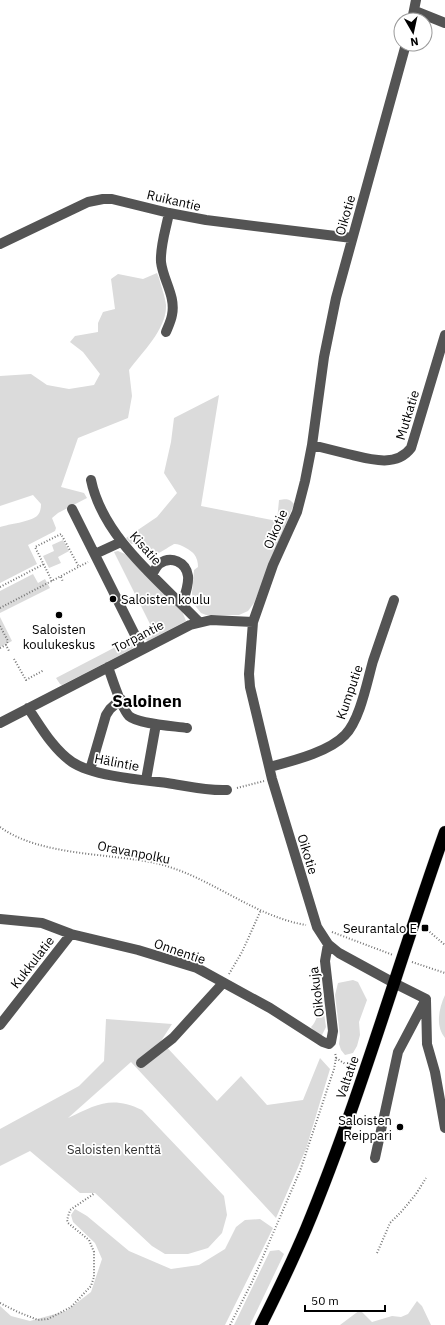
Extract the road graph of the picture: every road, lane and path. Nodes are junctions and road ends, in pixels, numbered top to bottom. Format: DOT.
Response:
graph roads {
  1 [pos="416,0"];
  2 [pos="414,12"];
  3 [pos="433,20"];
  4 [pos="445,23"];
  5 [pos="404,52"];
  6 [pos="169,213"];
  7 [pos="352,238"];
  8 [pos="0,244"];
  9 [pos="166,332"];
  10 [pos="445,335"];
  11 [pos="312,445"];
  12 [pos="91,480"];
  13 [pos="72,509"];
  14 [pos="122,542"];
  15 [pos="96,556"];
  16 [pos="44,564"];
  17 [pos="79,567"];
  18 [pos="152,575"];
  19 [pos="61,576"];
  20 [pos="52,580"];
  21 [pos="63,582"];
  22 [pos="0,587"];
  23 [pos="394,600"];
  24 [pos="182,604"];
  25 [pos="0,608"];
  26 [pos="199,622"];
  27 [pos="253,622"];
  28 [pos="0,626"];
  29 [pos="6,645"];
  30 [pos="0,648"];
  31 [pos="142,649"];
  32 [pos="9,651"];
  33 [pos="14,659"];
  34 [pos="108,667"];
  35 [pos="44,670"];
  36 [pos="121,699"];
  37 [pos="28,708"];
  38 [pos="0,723"];
  39 [pos="156,724"];
  40 [pos="187,728"];
  41 [pos="270,767"];
  42 [pos="90,770"];
  43 [pos="272,779"];
  44 [pos="146,780"];
  45 [pos="227,790"];
  46 [pos="0,827"];
  47 [pos="445,832"];
  48 [pos="261,910"];
  49 [pos="0,919"];
  50 [pos="317,927"];
  51 [pos="425,928"];
  52 [pos="71,934"];
  53 [pos="328,944"];
  54 [pos="445,945"];
  55 [pos="394,956"];
  56 [pos="411,962"];
  57 [pos="445,973"];
  58 [pos="223,983"];
  59 [pos="394,983"];
  60 [pos="426,999"];
  61 [pos="0,1025"];
  62 [pos="333,1037"];
  63 [pos="336,1058"];
  64 [pos="140,1063"];
  65 [pos="353,1069"];
  66 [pos="440,1072"];
  67 [pos="445,1128"];
  68 [pos="375,1158"];
  69 [pos="426,1178"];
  70 [pos="95,1193"];
  71 [pos="377,1253"];
  72 [pos="0,1303"];
  73 [pos="230,1325"];
  74 [pos="261,1325"];
  1 -- 2 [label="street"];
  3 -- 4 [label="street"];
  5 -- 7 [label="street, Oikotie"];
  6 -- 7 [label="street, Ruikantie"];
  6 -- 8 [label="street, Ruikantie"];
  6 -- 9 [label="street"];
  7 -- 11 [label="street, Oikotie"];
  10 -- 11 [label="street, Mutkatie"];
  11 -- 27 [label="street, Oikotie"];
  12 -- 14 [label="street, Kisatie"];
  13 -- 15 [label="street"];
  14 -- 15 [label="street"];
  14 -- 18 [label="street, Kisatie"];
  15 -- 17 [label="path"];
  15 -- 31 [label="street"];
  16 -- 17 [label="path"];
  16 -- 20 [label="path"];
  16 -- 22 [label="path"];
  17 -- 19 [label="path"];
  18 -- 24 [label="street, Kisatie"];
  18 -- 24 [label="street"];
  19 -- 20 [label="path"];
  19 -- 21 [label="path"];
  20 -- 25 [label="path"];
  23 -- 41 [label="street, Kumputie"];
  24 -- 26 [label="street, Kisatie"];
  26 -- 27 [label="street, Torpantie"];
  26 -- 31 [label="street, Torpantie"];
  27 -- 41 [label="street, Oikotie"];
  28 -- 29 [label="path"];
  29 -- 30 [label="path"];
  29 -- 32 [label="path"];
  31 -- 34 [label="street, Torpantie"];
  33 -- 35 [label="path"];
  34 -- 36 [label="street"];
  34 -- 37 [label="street, Torpantie"];
  36 -- 39 [label="street"];
  36 -- 42 [label="street"];
  37 -- 38 [label="street, Torpantie"];
  37 -- 42 [label="street, Hälintie"];
  39 -- 40 [label="street"];
  39 -- 44 [label="street"];
  41 -- 43 [label="street, Oikotie"];
  42 -- 44 [label="street, Hälintie"];
  43 -- 45 [label="path"];
  43 -- 50 [label="street, Oikotie"];
  44 -- 45 [label="street, Hälintie"];
  46 -- 48 [label="path, Oravanpolku"];
  47 -- 59 [label="highway, Valtatie"];
  48 -- 50 [label="path, Oravanpolku"];
  48 -- 58 [label="path"];
  49 -- 52 [label="street, Onnentie"];
  50 -- 53 [label="street, Oikotie"];
  50 -- 55 [label="path, Oravanpolku"];
  51 -- 54 [label="path"];
  52 -- 58 [label="street, Onnentie"];
  52 -- 61 [label="street, Kukkulatie"];
  53 -- 59 [label="street, Oikotie"];
  53 -- 62 [label="street, Oikokuja"];
  56 -- 57 [label="path"];
  58 -- 62 [label="street, Onnentie"];
  58 -- 64 [label="street"];
  59 -- 60 [label="street, Oikotie"];
  59 -- 74 [label="highway, Valtatie"];
  60 -- 66 [label="street"];
  60 -- 68 [label="street"];
  62 -- 63 [label="path"];
  63 -- 65 [label="path"];
  63 -- 73 [label="path"];
  66 -- 67 [label="street"];
  69 -- 71 [label="path"];
  70 -- 72 [label="path"];
}
